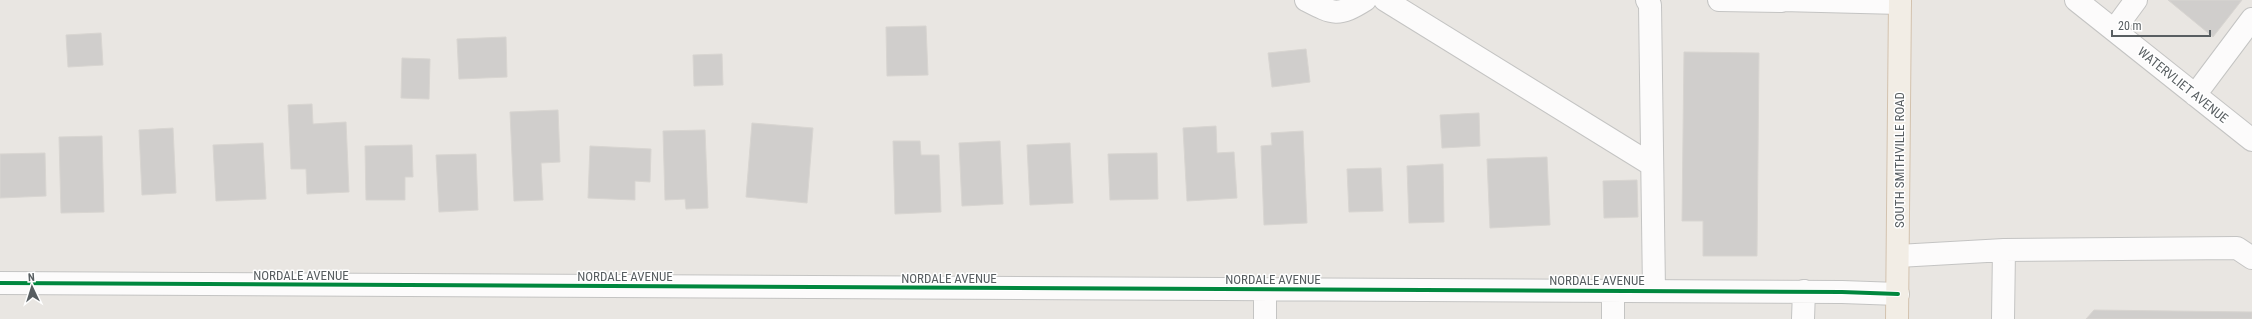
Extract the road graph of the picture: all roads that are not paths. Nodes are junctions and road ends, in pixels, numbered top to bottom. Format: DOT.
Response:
graph roads {
  1 [pos="1306,0"];
  2 [pos="1365,0"];
  3 [pos="1385,0"];
  4 [pos="1647,0"];
  5 [pos="1719,0"];
  6 [pos="1782,0"];
  7 [pos="2076,0"];
  8 [pos="2136,0"];
  9 [pos="1900,2"];
  10 [pos="2252,19"];
  11 [pos="2114,30"];
  12 [pos="2195,95"];
  13 [pos="2252,140"];
  14 [pos="1652,165"];
  15 [pos="2004,250"];
  16 [pos="1898,256"];
  17 [pos="2252,258"];
  18 [pos="0,283"];
  19 [pos="1265,289"];
  20 [pos="1654,290"];
  21 [pos="1613,291"];
  22 [pos="1804,292"];
  23 [pos="1898,294"];
  24 [pos="1264,319"];
  25 [pos="1613,319"];
  26 [pos="1803,319"];
  27 [pos="1897,319"];
  28 [pos="2003,319"];
  1 -- 2 [label="street"];
  3 -- 14 [label="street"];
  4 -- 14 [label="street"];
  5 -- 6 [label="street"];
  6 -- 9 [label="street"];
  7 -- 11 [label="street, WATERVLIET AVENUE"];
  8 -- 11 [label="street"];
  9 -- 16 [label="main road, SOUTH SMITHVILLE ROAD"];
  10 -- 12 [label="street"];
  11 -- 12 [label="street, WATERVLIET AVENUE"];
  12 -- 13 [label="street, WATERVLIET AVENUE"];
  14 -- 20 [label="street"];
  15 -- 16 [label="street"];
  15 -- 17 [label="street"];
  15 -- 28 [label="street"];
  16 -- 23 [label="main road, SOUTH SMITHVILLE ROAD"];
  18 -- 19 [label="street, NORDALE AVENUE"];
  19 -- 21 [label="street, NORDALE AVENUE"];
  19 -- 24 [label="street"];
  20 -- 21 [label="street, NORDALE AVENUE"];
  20 -- 22 [label="street, NORDALE AVENUE"];
  21 -- 25 [label="street"];
  22 -- 23 [label="street, NORDALE AVENUE"];
  22 -- 26 [label="street"];
  23 -- 27 [label="main road, SOUTH SMITHVILLE ROAD"];
}
